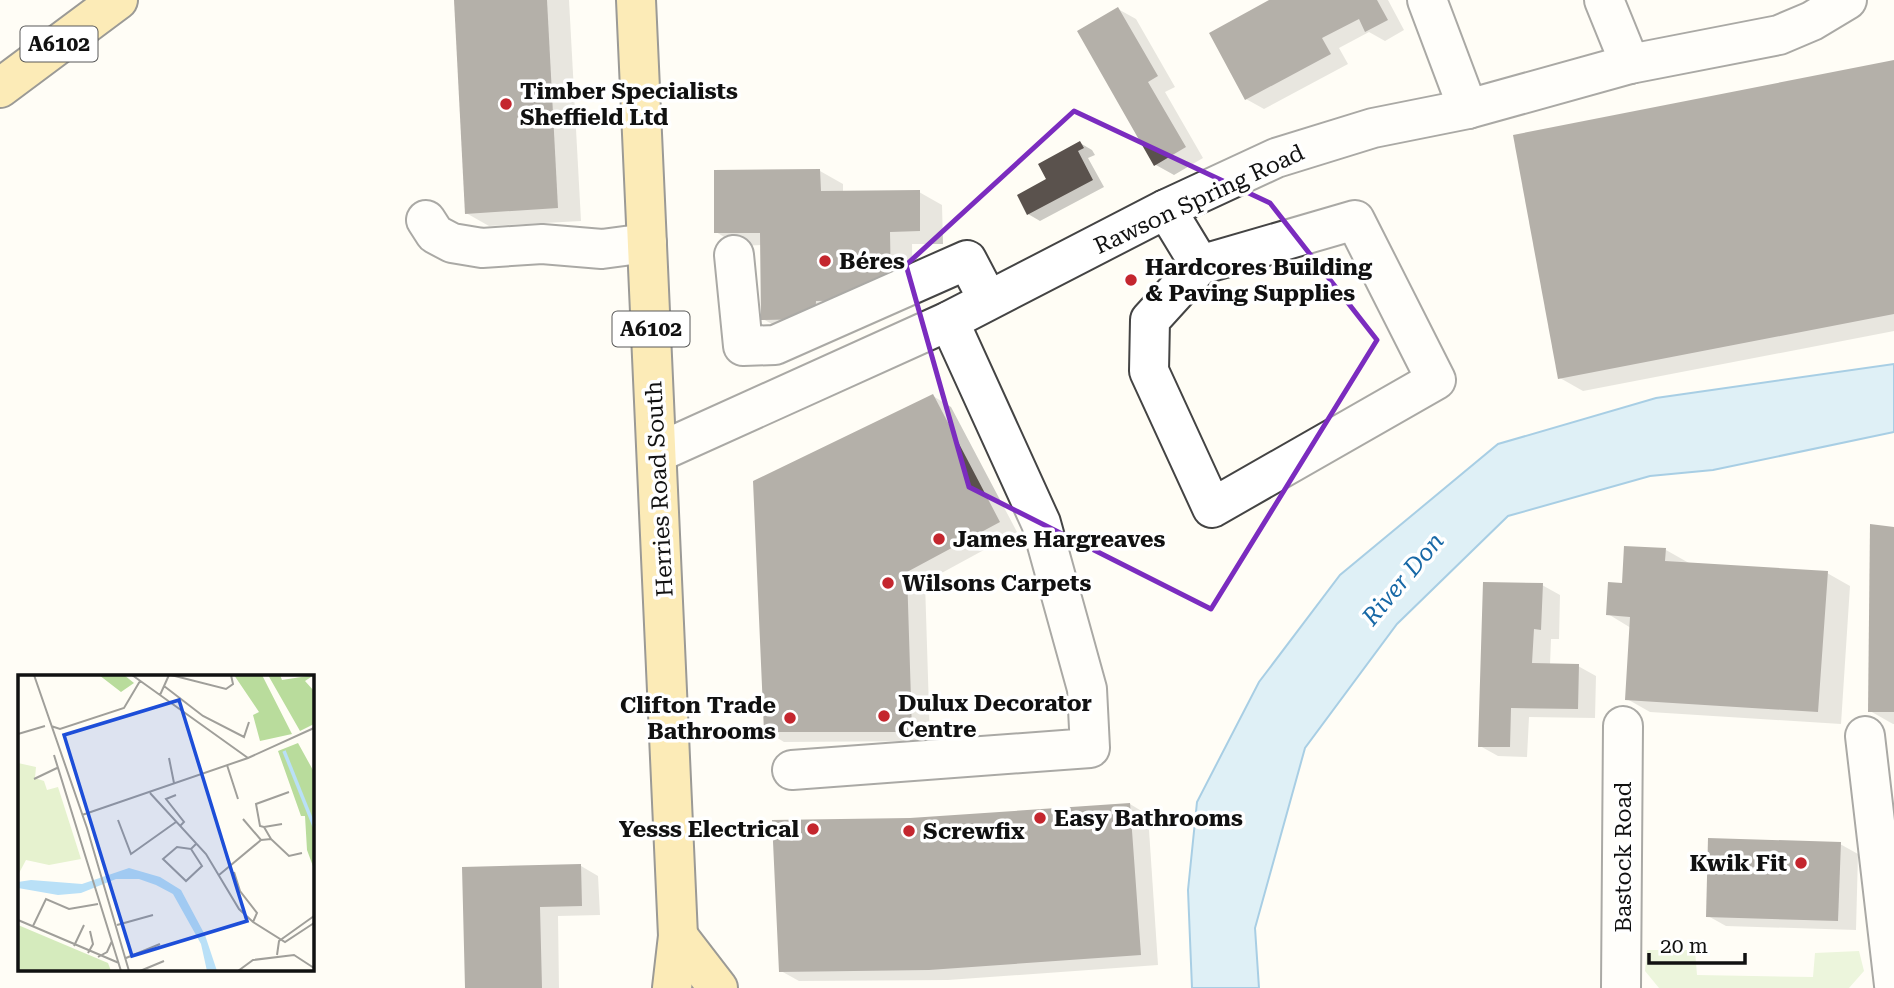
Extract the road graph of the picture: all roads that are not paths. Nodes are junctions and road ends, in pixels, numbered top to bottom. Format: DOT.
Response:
graph roads {
  1 [pos="118,0"];
  2 [pos="636,0"];
  3 [pos="1427,0"];
  4 [pos="1604,0"];
  5 [pos="1847,0"];
  6 [pos="1630,64"];
  7 [pos="0,88"];
  8 [pos="1468,109"];
  9 [pos="1166,209"];
  10 [pos="426,220"];
  11 [pos="647,243"];
  12 [pos="734,255"];
  13 [pos="1200,265"];
  14 [pos="988,300"];
  15 [pos="949,321"];
  16 [pos="657,453"];
  17 [pos="1623,726"];
  18 [pos="1865,736"];
  19 [pos="792,770"];
  20 [pos="678,936"];
  21 [pos="1894,985"];
  22 [pos="672,988"];
  23 [pos="718,988"];
  24 [pos="1621,988"];
  1 -- 7 [label="main road, A6102"];
  2 -- 11 [label="main road, Herries Road South / A6102"];
  3 -- 8 [label="street"];
  4 -- 6 [label="street"];
  5 -- 6 [label="street, Rawson Spring Road"];
  6 -- 8 [label="street, Rawson Spring Road"];
  8 -- 9 [label="street, Rawson Spring Road"];
  9 -- 13 [label="street"];
  9 -- 14 [label="street, Rawson Spring Road"];
  10 -- 11 [label="street"];
  11 -- 16 [label="main road, Herries Road South / A6102"];
  12 -- 14 [label="street"];
  13 -- 13 [label="street"];
  14 -- 15 [label="street, Rawson Spring Road"];
  15 -- 16 [label="street, Rawson Spring Road"];
  15 -- 19 [label="street"];
  16 -- 20 [label="main road, Herries Road South / A6102"];
  17 -- 24 [label="street, Bastock Road"];
  18 -- 21 [label="street"];
  20 -- 22 [label="main road, Herries Road South / A6102"];
  20 -- 23 [label="main road"];
}
